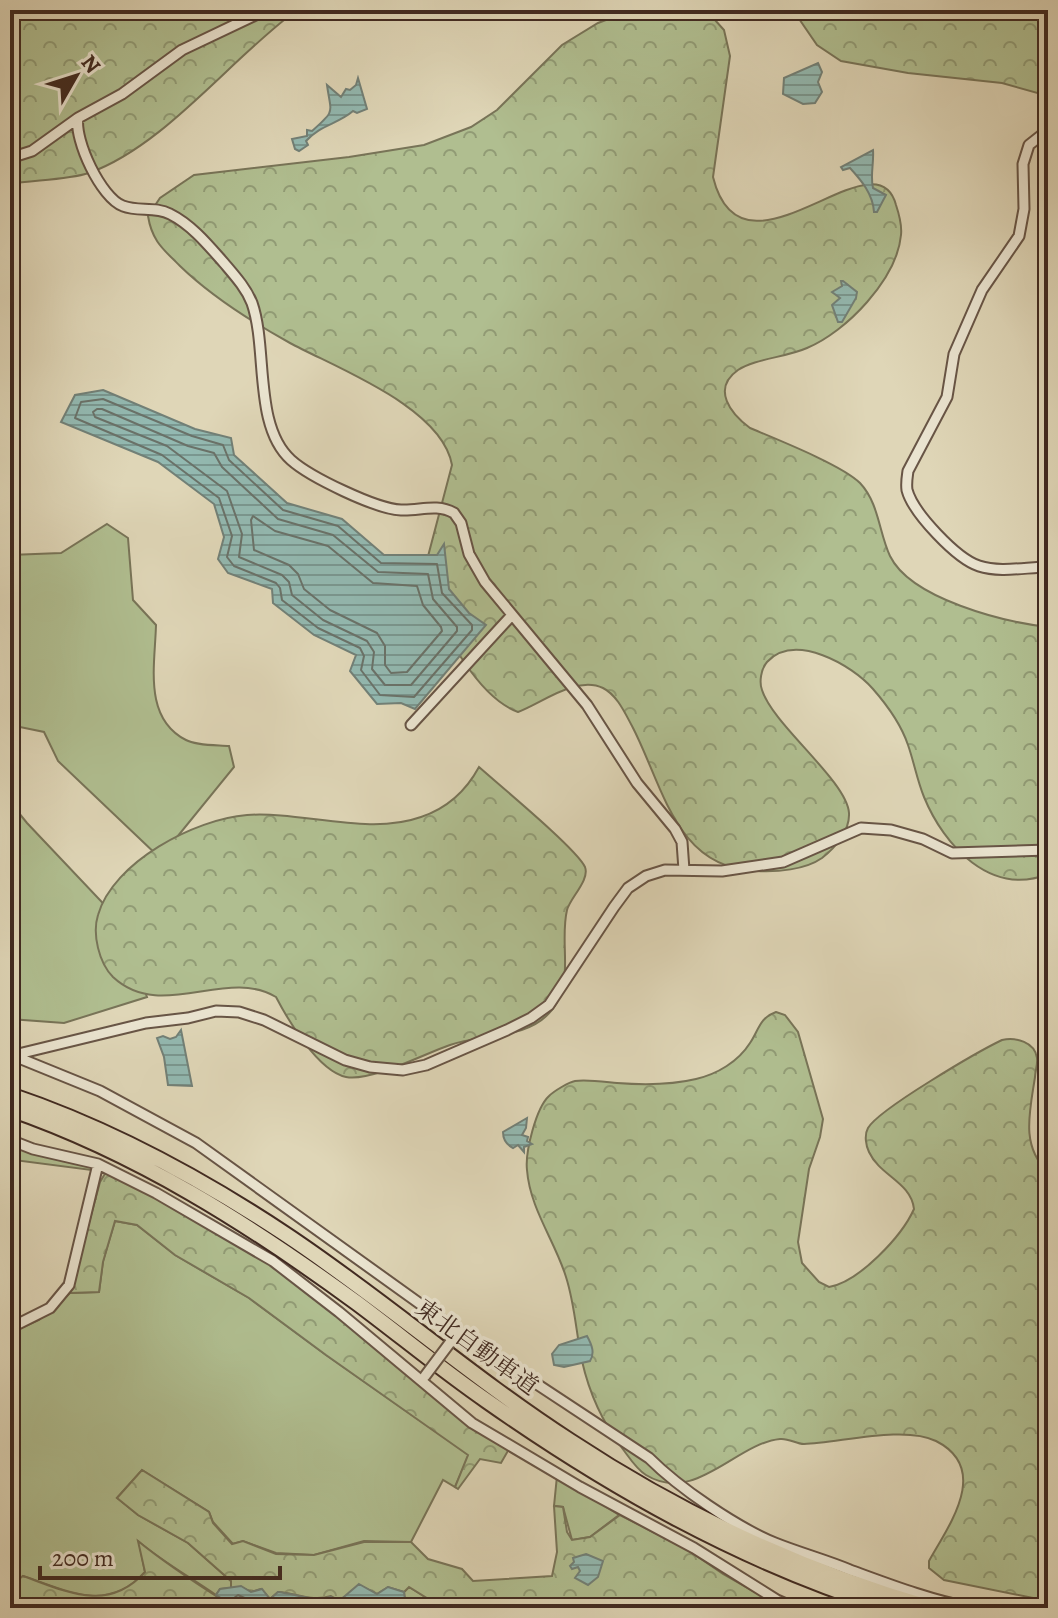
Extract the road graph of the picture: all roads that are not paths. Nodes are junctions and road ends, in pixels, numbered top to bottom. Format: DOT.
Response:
graph roads {
  1 [pos="266,10"];
  2 [pos="78,118"];
  3 [pos="1048,130"];
  4 [pos="10,158"];
  5 [pos="1048,567"];
  6 [pos="512,615"];
  7 [pos="411,725"];
  8 [pos="1048,850"];
  9 [pos="684,870"];
  10 [pos="1048,947"];
  11 [pos="1048,993"];
  12 [pos="12,1056"];
  13 [pos="10,1095"];
  14 [pos="10,1109"];
  15 [pos="10,1140"];
  16 [pos="98,1164"];
  17 [pos="10,1328"];
  18 [pos="456,1333"];
  19 [pos="422,1377"];
  20 [pos="795,1608"];
  21 [pos="888,1608"];
  22 [pos="931,1608"];
  23 [pos="972,1608"];
  1 -- 2 [label="street"];
  2 -- 4 [label="street"];
  2 -- 6 [label="street"];
  3 -- 5 [label="street"];
  6 -- 7 [label="street"];
  6 -- 9 [label="street"];
  8 -- 9 [label="street"];
  9 -- 12 [label="street"];
  10 -- 11 [label="street"];
  12 -- 18 [label="street"];
  13 -- 22 [label="highway, 東北自動車道"];
  14 -- 21 [label="highway, 東北自動車道"];
  15 -- 16 [label="street"];
  16 -- 17 [label="street"];
  16 -- 19 [label="street"];
  18 -- 19 [label="street, bridge"];
  18 -- 23 [label="street"];
  19 -- 20 [label="street"];
}
